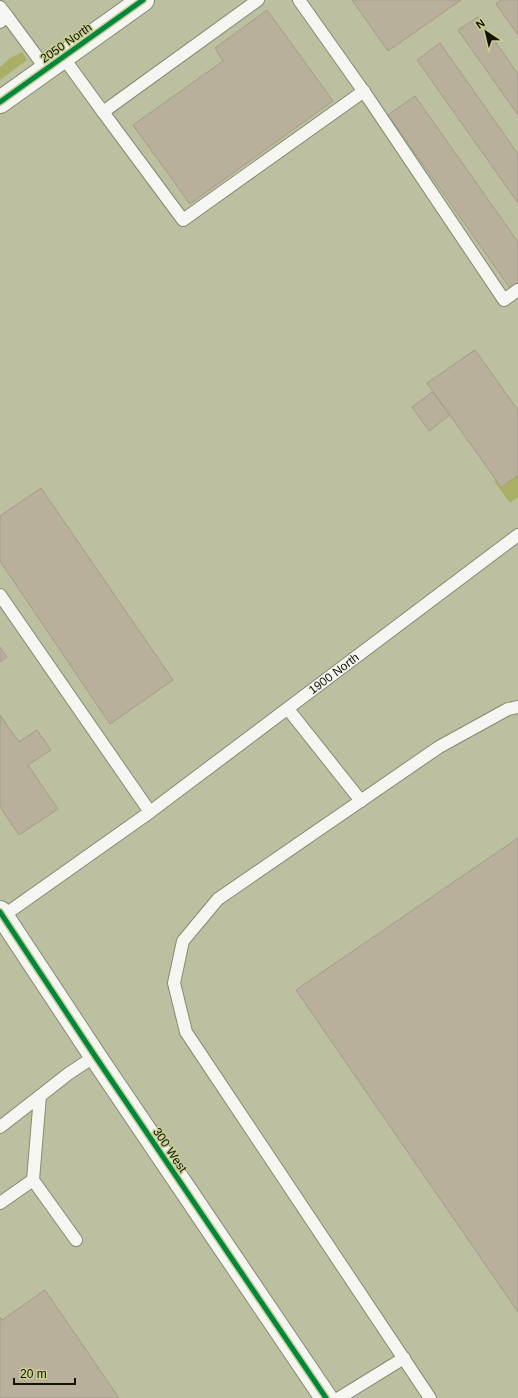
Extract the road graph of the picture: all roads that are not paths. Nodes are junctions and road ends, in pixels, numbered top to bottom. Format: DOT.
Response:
graph roads {
  1 [pos="143,0"];
  2 [pos="258,0"];
  3 [pos="300,0"];
  4 [pos="2,15"];
  5 [pos="54,63"];
  6 [pos="364,92"];
  7 [pos="0,102"];
  8 [pos="103,112"];
  9 [pos="518,290"];
  10 [pos="518,535"];
  11 [pos="0,595"];
  12 [pos="518,707"];
  13 [pos="288,708"];
  14 [pos="361,801"];
  15 [pos="150,812"];
  16 [pos="1,914"];
  17 [pos="95,1056"];
  18 [pos="40,1096"];
  19 [pos="0,1128"];
  20 [pos="33,1180"];
  21 [pos="0,1203"];
  22 [pos="76,1240"];
  23 [pos="404,1358"];
  24 [pos="326,1398"];
  25 [pos="340,1398"];
  26 [pos="430,1398"];
  1 -- 5 [label="street, 2050 North"];
  2 -- 8 [label="lane"];
  3 -- 6 [label="lane"];
  4 -- 5 [label="lane"];
  5 -- 7 [label="street, 2050 North"];
  5 -- 8 [label="lane"];
  6 -- 8 [label="lane"];
  6 -- 9 [label="lane"];
  10 -- 13 [label="lane, 1900 North"];
  11 -- 15 [label="lane"];
  12 -- 14 [label="lane"];
  13 -- 14 [label="lane"];
  13 -- 15 [label="lane, 1900 North"];
  14 -- 23 [label="lane"];
  15 -- 16 [label="lane, 1900 North"];
  16 -- 17 [label="street, 300 West"];
  17 -- 18 [label="lane"];
  17 -- 24 [label="street, 300 West"];
  18 -- 19 [label="lane"];
  18 -- 20 [label="lane"];
  20 -- 21 [label="lane"];
  20 -- 22 [label="lane"];
  23 -- 25 [label="lane"];
  23 -- 26 [label="lane"];
}
